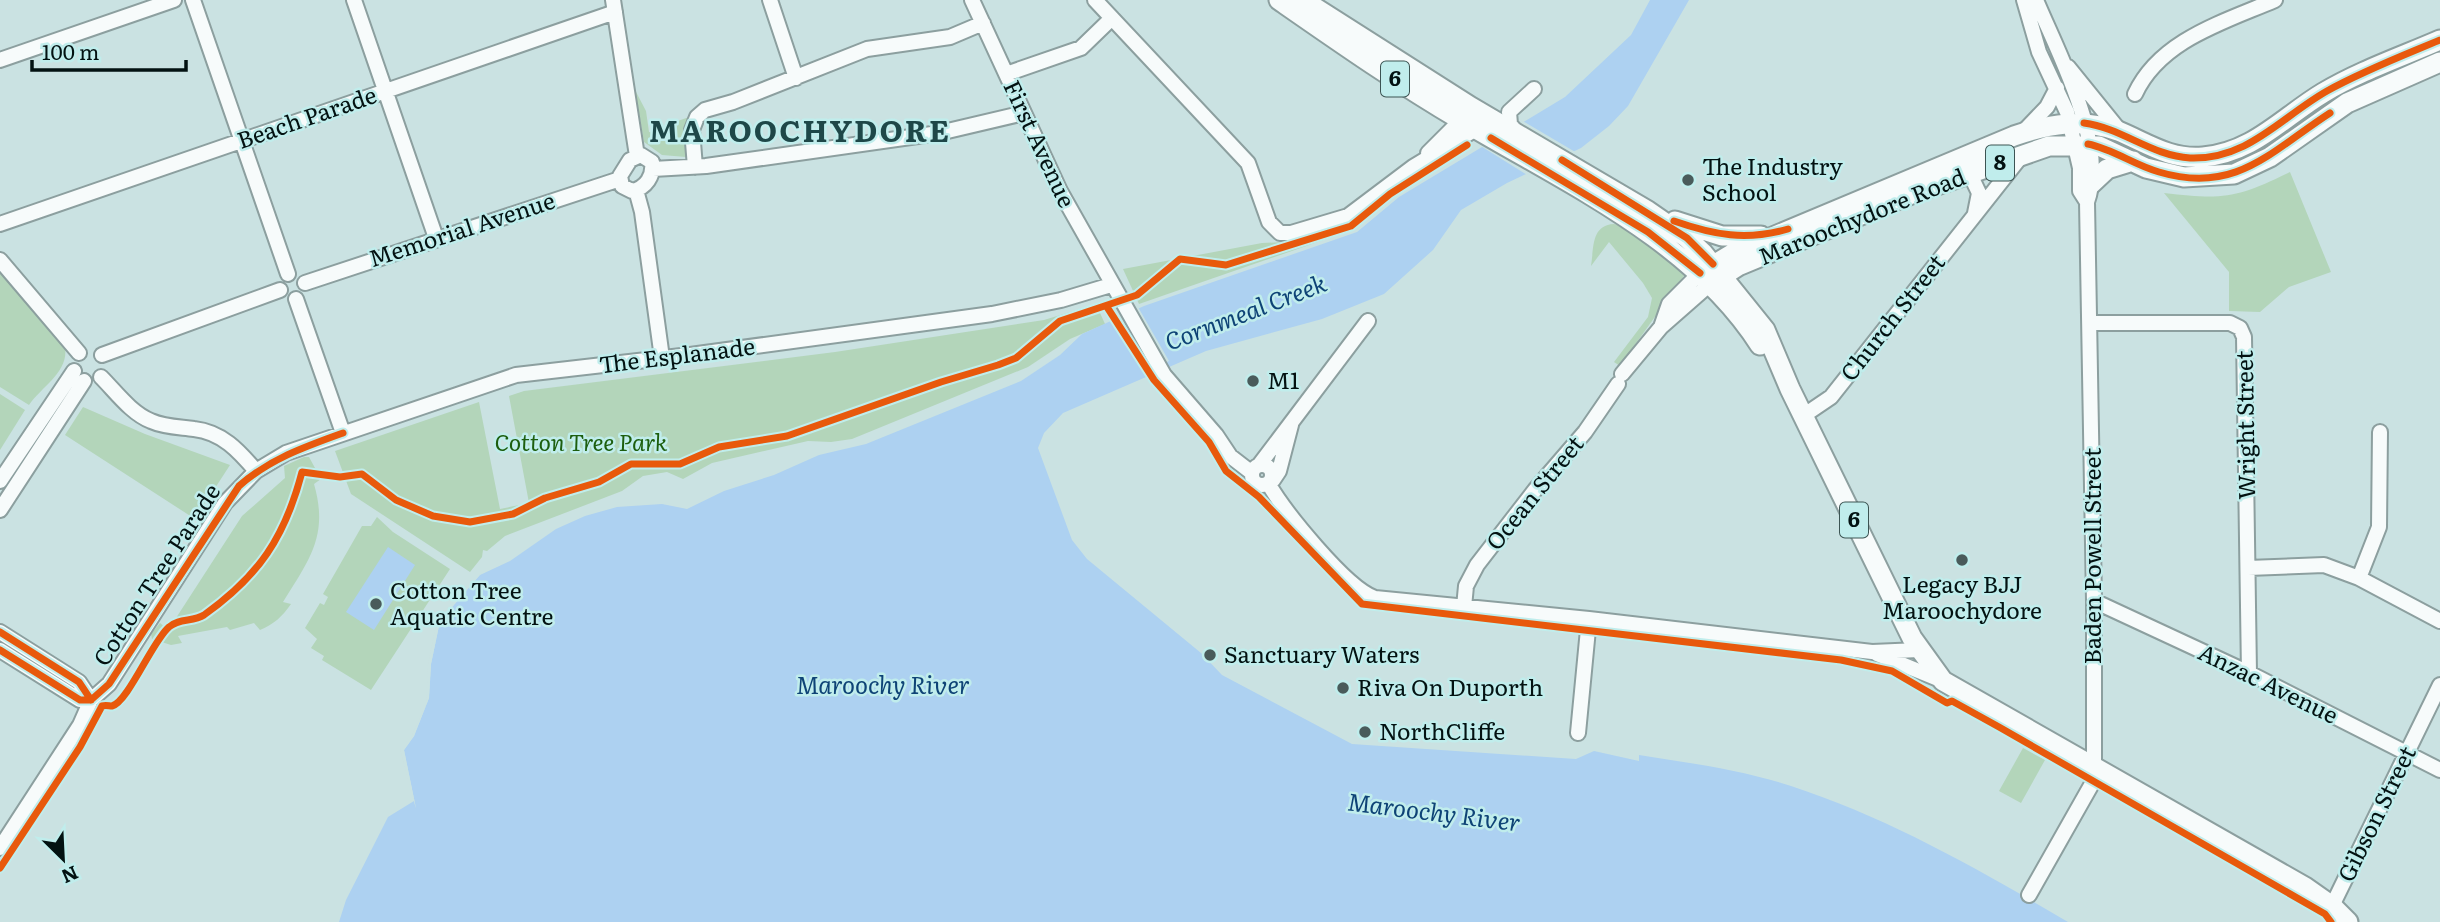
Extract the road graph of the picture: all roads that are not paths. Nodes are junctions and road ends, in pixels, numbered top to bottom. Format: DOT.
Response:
graph roads {
  1 [pos="174,0"];
  2 [pos="193,0"];
  3 [pos="354,0"];
  4 [pos="770,0"];
  5 [pos="972,0"];
  6 [pos="1095,0"];
  7 [pos="1279,0"];
  8 [pos="1304,0"];
  9 [pos="2024,0"];
  10 [pos="2036,0"];
  11 [pos="2275,0"];
  12 [pos="614,6"];
  13 [pos="1112,18"];
  14 [pos="983,23"];
  15 [pos="2440,40"];
  16 [pos="2060,58"];
  17 [pos="0,60"];
  18 [pos="2440,62"];
  19 [pos="1006,74"];
  20 [pos="796,78"];
  21 [pos="2056,88"];
  22 [pos="385,91"];
  23 [pos="2135,94"];
  24 [pos="1024,113"];
  25 [pos="2077,123"];
  26 [pos="1493,129"];
  27 [pos="2123,133"];
  28 [pos="2021,134"];
  29 [pos="242,140"];
  30 [pos="2082,144"];
  31 [pos="2023,154"];
  32 [pos="637,156"];
  33 [pos="2133,161"];
  34 [pos="695,167"];
  35 [pos="653,169"];
  36 [pos="1970,174"];
  37 [pos="620,178"];
  38 [pos="1597,180"];
  39 [pos="636,190"];
  40 [pos="2089,193"];
  41 [pos="1601,204"];
  42 [pos="1648,211"];
  43 [pos="1975,213"];
  44 [pos="0,225"];
  45 [pos="1788,229"];
  46 [pos="436,238"];
  47 [pos="0,260"];
  48 [pos="288,274"];
  49 [pos="1711,274"];
  50 [pos="305,283"];
  51 [pos="1111,285"];
  52 [pos="280,290"];
  53 [pos="296,299"];
  54 [pos="1368,321"];
  55 [pos="2090,323"];
  56 [pos="79,353"];
  57 [pos="102,355"];
  58 [pos="662,358"];
  59 [pos="79,376"];
  60 [pos="102,377"];
  61 [pos="1803,416"];
  62 [pos="1291,424"];
  63 [pos="2380,432"];
  64 [pos="343,433"];
  65 [pos="1256,468"];
  66 [pos="256,471"];
  67 [pos="0,481"];
  68 [pos="1270,482"];
  69 [pos="0,510"];
  70 [pos="2248,568"];
  71 [pos="2359,578"];
  72 [pos="2094,601"];
  73 [pos="1464,607"];
  74 [pos="1589,619"];
  75 [pos="2440,621"];
  76 [pos="0,632"];
  77 [pos="0,650"];
  78 [pos="1919,650"];
  79 [pos="1872,652"];
  80 [pos="2249,673"];
  81 [pos="1943,681"];
  82 [pos="2440,685"];
  83 [pos="91,700"];
  84 [pos="1578,733"];
  85 [pos="2406,753"];
  86 [pos="2094,767"];
  87 [pos="2440,771"];
  88 [pos="0,848"];
  89 [pos="2029,895"];
  90 [pos="2332,906"];
  91 [pos="2348,922"];
  1 -- 17 [label="street"];
  2 -- 29 [label="street"];
  3 -- 22 [label="street"];
  4 -- 20 [label="street"];
  5 -- 14 [label="street, First Avenue"];
  6 -- 13 [label="street"];
  7 -- 26 [label="main road, 6"];
  8 -- 26 [label="main road, 6"];
  9 -- 21 [label="street"];
  10 -- 16 [label="street"];
  11 -- 23 [label="street"];
  12 -- 22 [label="street, Beach Parade"];
  12 -- 32 [label="street"];
  13 -- 19 [label="street"];
  13 -- 26 [label="street"];
  14 -- 19 [label="street, First Avenue"];
  14 -- 20 [label="street"];
  15 -- 27 [label="main road, Maroochydore Road / 8"];
  16 -- 25 [label="street"];
  16 -- 27 [label="street"];
  18 -- 33 [label="main road, Maroochydore Road / 8"];
  19 -- 24 [label="street, First Avenue"];
  20 -- 34 [label="street"];
  21 -- 25 [label="street"];
  21 -- 28 [label="street"];
  22 -- 29 [label="street, Beach Parade"];
  22 -- 46 [label="street"];
  24 -- 34 [label="street"];
  24 -- 51 [label="street, First Avenue"];
  25 -- 27 [label="main road, Maroochydore Road / 8"];
  25 -- 28 [label="main road, Maroochydore Road / 8"];
  25 -- 30 [label="street, Baden Powell Street"];
  26 -- 26 [label="street"];
  26 -- 38 [label="main road, 6"];
  26 -- 41 [label="main road, 6"];
  28 -- 45 [label="main road, Maroochydore Road / 8"];
  29 -- 44 [label="street, Beach Parade"];
  29 -- 48 [label="street"];
  30 -- 31 [label="main road, Maroochydore Road / 8"];
  30 -- 33 [label="main road, Maroochydore Road / 8"];
  30 -- 40 [label="street, Baden Powell Street"];
  31 -- 36 [label="main road, Maroochydore Road / 8"];
  31 -- 43 [label="street, Church Street"];
  32 -- 35 [label="street"];
  32 -- 37 [label="street"];
  33 -- 40 [label="main road"];
  34 -- 35 [label="street"];
  35 -- 39 [label="street"];
  36 -- 43 [label="street"];
  36 -- 49 [label="main road, Maroochydore Road / 8"];
  37 -- 39 [label="street"];
  37 -- 46 [label="street, Memorial Avenue"];
  38 -- 41 [label="main road"];
  38 -- 42 [label="main road, 6"];
  39 -- 58 [label="street"];
  40 -- 55 [label="street, Baden Powell Street"];
  41 -- 49 [label="main road, 6"];
  42 -- 45 [label="main road"];
  42 -- 49 [label="main road, 6"];
  43 -- 61 [label="street, Church Street"];
  45 -- 49 [label="main road, Maroochydore Road / 8"];
  46 -- 50 [label="street, Memorial Avenue"];
  47 -- 56 [label="street"];
  48 -- 50 [label="street"];
  48 -- 52 [label="street"];
  49 -- 61 [label="main road, 6"];
  49 -- 73 [label="street, Ocean Street"];
  50 -- 53 [label="street"];
  51 -- 58 [label="street, The Esplanade"];
  51 -- 65 [label="street, First Avenue"];
  52 -- 53 [label="street"];
  52 -- 57 [label="street"];
  53 -- 64 [label="street"];
  54 -- 62 [label="street"];
  55 -- 70 [label="street, Wright Street"];
  55 -- 72 [label="street, Baden Powell Street"];
  56 -- 57 [label="street"];
  56 -- 59 [label="street"];
  57 -- 60 [label="street"];
  58 -- 64 [label="street, The Esplanade"];
  59 -- 60 [label="street"];
  59 -- 67 [label="street"];
  59 -- 69 [label="street"];
  60 -- 66 [label="street"];
  61 -- 78 [label="main road, 6"];
  62 -- 65 [label="street"];
  62 -- 68 [label="street"];
  63 -- 71 [label="street"];
  64 -- 66 [label="street, The Esplanade"];
  65 -- 68 [label="street, First Avenue"];
  66 -- 83 [label="street, Cotton Tree Parade"];
  68 -- 73 [label="street"];
  70 -- 71 [label="street"];
  70 -- 80 [label="street, Wright Street"];
  71 -- 75 [label="street"];
  72 -- 80 [label="street, Anzac Avenue"];
  72 -- 86 [label="street, Baden Powell Street"];
  73 -- 74 [label="street"];
  74 -- 79 [label="street"];
  74 -- 84 [label="street"];
  76 -- 83 [label="street"];
  77 -- 83 [label="street"];
  78 -- 79 [label="street"];
  78 -- 81 [label="main road, 6"];
  79 -- 81 [label="street"];
  80 -- 85 [label="street, Anzac Avenue"];
  81 -- 86 [label="main road, 6"];
  82 -- 85 [label="street, Gibson Street"];
  83 -- 88 [label="street, Cotton Tree Parade"];
  85 -- 87 [label="street, Anzac Avenue"];
  85 -- 90 [label="street, Gibson Street"];
  86 -- 89 [label="street, Baden Powell Street"];
  86 -- 90 [label="main road, 6"];
  90 -- 91 [label="main road, 6"];
}
